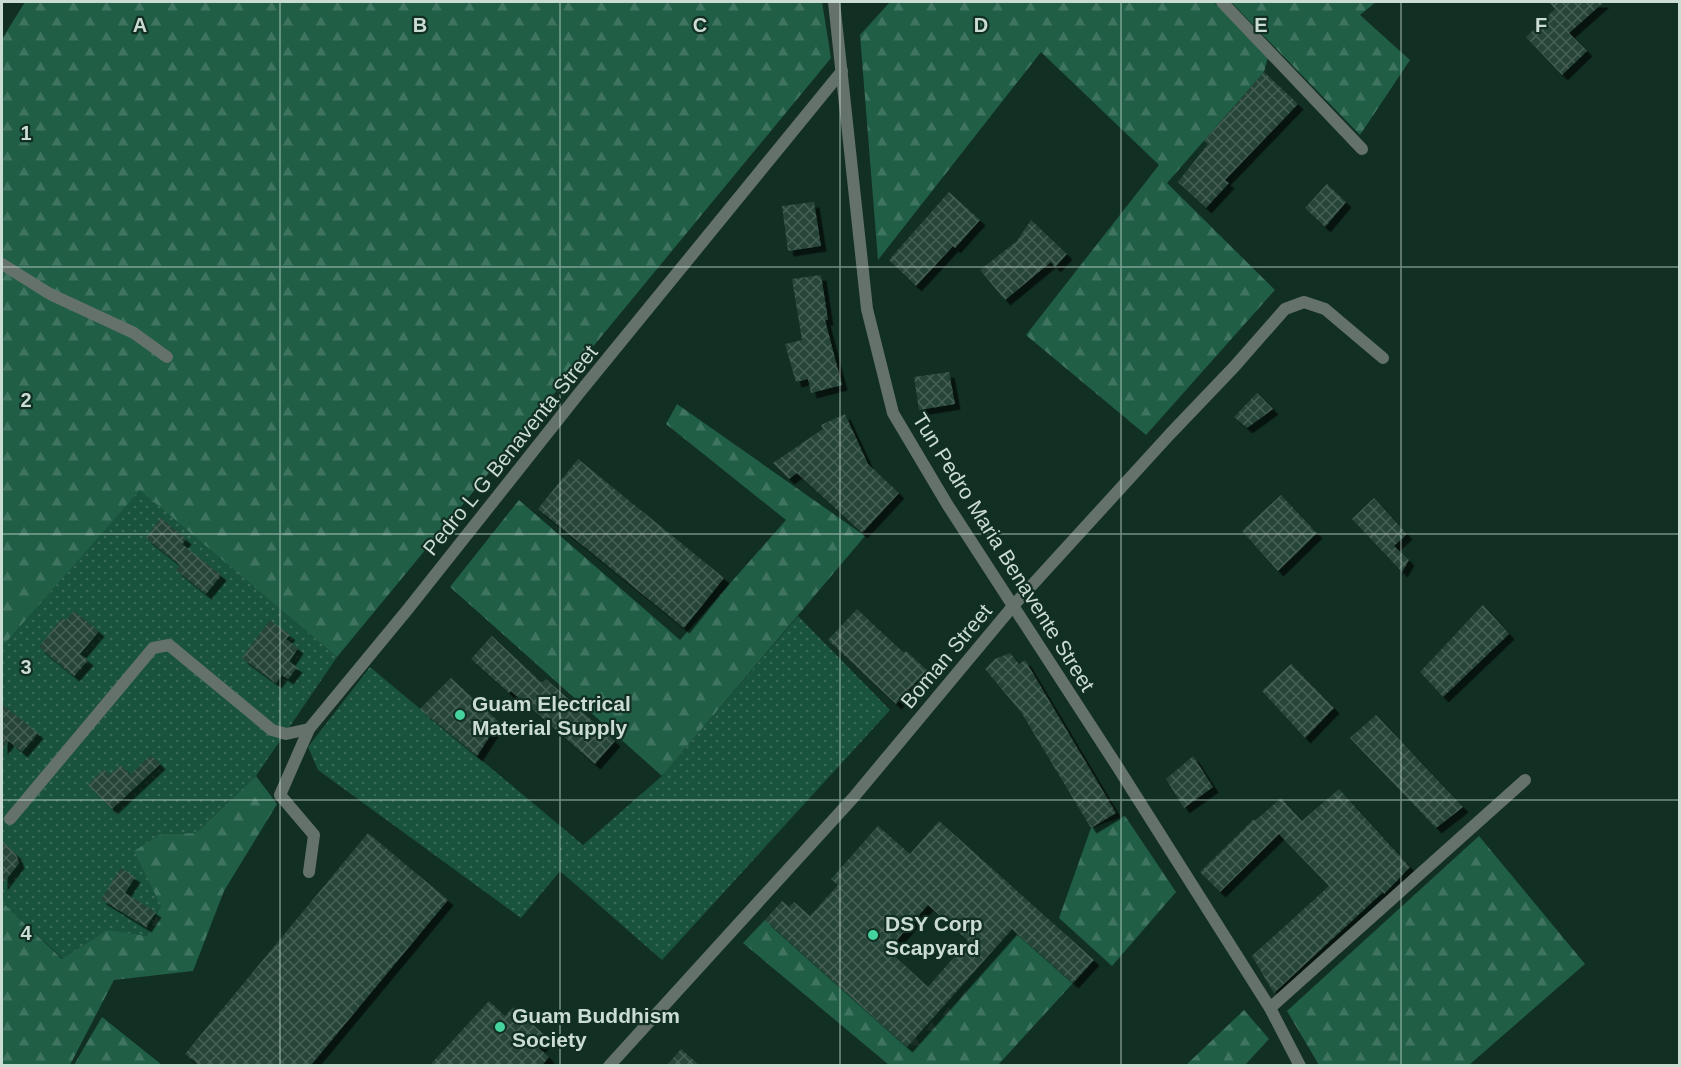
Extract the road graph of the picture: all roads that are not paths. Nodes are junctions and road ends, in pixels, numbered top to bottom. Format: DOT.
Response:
graph roads {
  1 [pos="834,2"];
  2 [pos="1222,2"];
  3 [pos="842,70"];
  4 [pos="1362,149"];
  5 [pos="2,264"];
  6 [pos="166,357"];
  7 [pos="1383,358"];
  8 [pos="1013,606"];
  9 [pos="309,729"];
  10 [pos="1525,780"];
  11 [pos="10,819"];
  12 [pos="309,872"];
  13 [pos="1270,1008"];
  14 [pos="609,1065"];
  15 [pos="1300,1065"];
  1 -- 3 [label="street, Tun Pedro Maria Benavente Street"];
  2 -- 4 [label="street"];
  3 -- 8 [label="street, Tun Pedro Maria Benavente Street"];
  3 -- 9 [label="street, Pedro L G Benaventa Street"];
  5 -- 6 [label="street"];
  7 -- 8 [label="street, Boman Street"];
  8 -- 13 [label="street, Tun Pedro Maria Benavente Street"];
  8 -- 14 [label="street, Boman Street"];
  9 -- 11 [label="street"];
  9 -- 12 [label="street, Pedro L G Benaventa Street"];
  10 -- 13 [label="street"];
  13 -- 15 [label="street, Tun Pedro Maria Benavente Street"];
}
